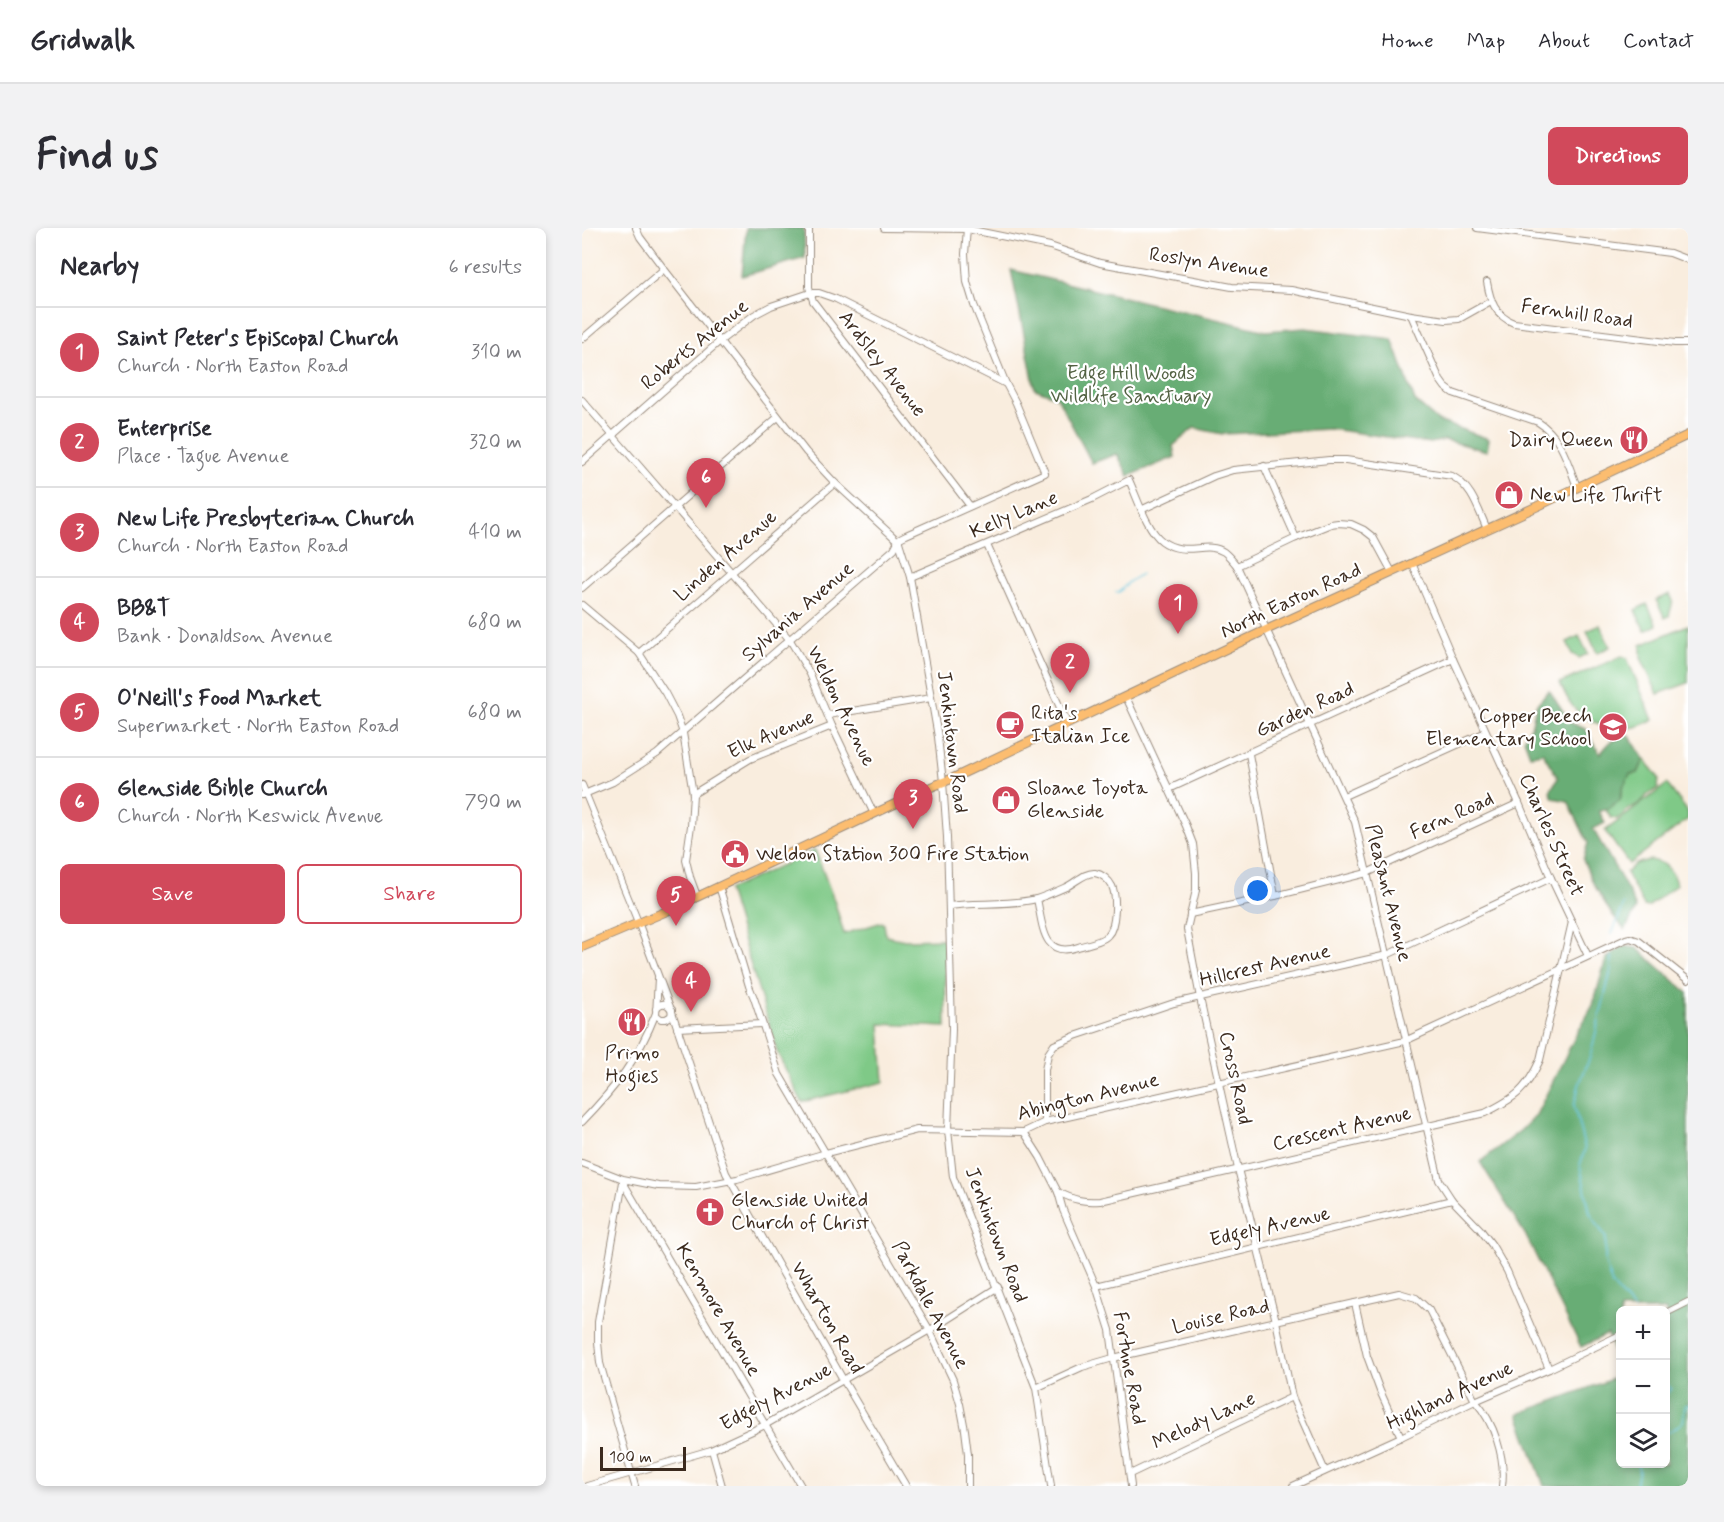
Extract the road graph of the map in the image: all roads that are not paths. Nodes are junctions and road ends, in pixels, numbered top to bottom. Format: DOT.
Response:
graph roads {
  1 [pos="636,228"];
  2 [pos="809,228"];
  3 [pos="884,228"];
  4 [pos="1477,228"];
  5 [pos="967,229"];
  6 [pos="1688,260"];
  7 [pos="664,269"];
  8 [pos="1487,282"];
  9 [pos="810,293"];
  10 [pos="1491,302"];
  11 [pos="1411,315"];
  12 [pos="582,339"];
  13 [pos="720,341"];
  14 [pos="1688,343"];
  15 [pos="1006,384"];
  16 [pos="582,400"];
  17 [pos="778,417"];
  18 [pos="612,435"];
  19 [pos="1688,435"];
  20 [pos="582,462"];
  21 [pos="1264,466"];
  22 [pos="1129,480"];
  23 [pos="835,483"];
  24 [pos="1577,487"];
  25 [pos="970,506"];
  26 [pos="674,508"];
  27 [pos="1143,509"];
  28 [pos="1487,529"];
  29 [pos="1296,538"];
  30 [pos="898,542"];
  31 [pos="987,545"];
  32 [pos="1412,563"];
  33 [pos="1237,566"];
  34 [pos="1392,572"];
  35 [pos="732,574"];
  36 [pos="910,577"];
  37 [pos="582,588"];
  38 [pos="582,605"];
  39 [pos="1266,630"];
  40 [pos="790,640"];
  41 [pos="639,653"];
  42 [pos="1454,659"];
  43 [pos="1126,697"];
  44 [pos="931,698"];
  45 [pos="828,715"];
  46 [pos="1067,723"];
  47 [pos="1311,725"];
  48 [pos="832,726"];
  49 [pos="1486,732"];
  50 [pos="683,733"];
  51 [pos="1249,754"];
  52 [pos="943,782"];
  53 [pos="582,785"];
  54 [pos="1169,789"];
  55 [pos="584,794"];
  56 [pos="693,794"];
  57 [pos="1344,796"];
  58 [pos="1520,803"];
  59 [pos="874,814"];
  60 [pos="1367,873"];
  61 [pos="1551,878"];
  62 [pos="719,886"];
  63 [pos="697,896"];
  64 [pos="1275,896"];
  65 [pos="1037,899"];
  66 [pos="949,906"];
  67 [pos="1190,914"];
  68 [pos="638,922"];
  69 [pos="1572,922"];
  70 [pos="582,947"];
  71 [pos="1387,955"];
  72 [pos="1588,956"];
  73 [pos="1561,968"];
  74 [pos="658,975"];
  75 [pos="1688,980"];
  76 [pos="1200,998"];
  77 [pos="671,1008"];
  78 [pos="656,1011"];
  79 [pos="664,1020"];
  80 [pos="762,1024"];
  81 [pos="677,1028"];
  82 [pos="1405,1041"];
  83 [pos="642,1046"];
  84 [pos="1219,1083"];
  85 [pos="582,1122"];
  86 [pos="1045,1122"];
  87 [pos="1426,1127"];
  88 [pos="948,1130"];
  89 [pos="1024,1132"];
  90 [pos="826,1153"];
  91 [pos="582,1163"];
  92 [pos="1238,1169"];
  93 [pos="623,1180"];
  94 [pos="730,1180"];
  95 [pos="1058,1192"];
  96 [pos="1452,1200"];
  97 [pos="1257,1247"];
  98 [pos="1096,1286"];
  99 [pos="998,1287"];
  100 [pos="1688,1302"];
  101 [pos="1355,1303"];
  102 [pos="1670,1311"];
  103 [pos="1276,1321"];
  104 [pos="929,1329"];
  105 [pos="1616,1337"];
  106 [pos="1113,1358"];
  107 [pos="1549,1369"];
  108 [pos="843,1379"];
  109 [pos="1036,1388"];
  110 [pos="1292,1397"];
  111 [pos="1475,1401"];
  112 [pos="765,1425"];
  113 [pos="1401,1437"];
  114 [pos="712,1450"];
  115 [pos="1325,1471"];
  116 [pos="631,1473"];
  117 [pos="1130,1474"];
  118 [pos="587,1486"];
  119 [pos="634,1486"];
  120 [pos="722,1486"];
  121 [pos="801,1486"];
  122 [pos="906,1486"];
  123 [pos="968,1486"];
  124 [pos="1051,1486"];
  125 [pos="1131,1486"];
  126 [pos="1293,1486"];
  127 [pos="1502,1486"];
  1 -- 7 [label="street, Jenkintown Road"];
  2 -- 9 [label="street"];
  3 -- 5 [label="street, Roslyn Avenue"];
  4 -- 6 [label="street"];
  5 -- 11 [label="street, Roslyn Avenue"];
  5 -- 15 [label="street"];
  7 -- 12 [label="street"];
  7 -- 13 [label="street, Jenkintown Road"];
  8 -- 10 [label="street"];
  9 -- 13 [label="street, Roberts Avenue"];
  9 -- 15 [label="street"];
  9 -- 25 [label="street, Ardsley Avenue"];
  10 -- 11 [label="street, Roslyn Avenue"];
  10 -- 14 [label="street, Fernhill Road"];
  11 -- 24 [label="street"];
  13 -- 17 [label="street, Jenkintown Road"];
  13 -- 18 [label="street, Roberts Avenue"];
  15 -- 25 [label="street, Sylvania Avenue"];
  16 -- 18 [label="street, Weldon Avenue"];
  17 -- 23 [label="street, Jenkintown Road"];
  17 -- 26 [label="street"];
  18 -- 20 [label="street, Roberts Avenue"];
  18 -- 26 [label="street, Weldon Avenue"];
  19 -- 24 [label="main road, North Easton Road"];
  21 -- 27 [label="street"];
  21 -- 28 [label="street"];
  21 -- 29 [label="street"];
  22 -- 27 [label="street, Pleasant Avenue"];
  22 -- 31 [label="street, Kelly Lane"];
  23 -- 30 [label="street, Jenkintown Road"];
  23 -- 35 [label="street, Linden Avenue"];
  24 -- 28 [label="main road, North Easton Road"];
  25 -- 30 [label="street, Sylvania Avenue"];
  26 -- 35 [label="street, Weldon Avenue"];
  26 -- 37 [label="street"];
  27 -- 33 [label="street, Pleasant Avenue"];
  28 -- 32 [label="main road, North Easton Road"];
  29 -- 33 [label="street"];
  29 -- 34 [label="street"];
  30 -- 36 [label="street, Jenkintown Road"];
  30 -- 40 [label="street, Sylvania Avenue"];
  31 -- 36 [label="street, Kelly Lane"];
  31 -- 46 [label="street"];
  32 -- 34 [label="main road, North Easton Road"];
  32 -- 42 [label="street, Charles Street"];
  33 -- 39 [label="street, Pleasant Avenue"];
  34 -- 39 [label="main road, North Easton Road"];
  35 -- 40 [label="street, Weldon Avenue"];
  35 -- 41 [label="street, Linden Avenue"];
  36 -- 44 [label="street, Jenkintown Road"];
  38 -- 41 [label="street"];
  39 -- 43 [label="main road, North Easton Road"];
  39 -- 47 [label="street, Pleasant Avenue"];
  40 -- 45 [label="street, Weldon Avenue"];
  40 -- 50 [label="street, Sylvania Avenue"];
  41 -- 50 [label="street"];
  42 -- 47 [label="street, Garden Road"];
  42 -- 49 [label="street, Charles Street"];
  43 -- 46 [label="main road, North Easton Road"];
  43 -- 54 [label="street, Cross Road"];
  44 -- 45 [label="street, Elk Avenue"];
  44 -- 52 [label="street, Jenkintown Road"];
  45 -- 48 [label="street, Weldon Avenue"];
  46 -- 52 [label="main road, North Easton Road"];
  47 -- 51 [label="street, Garden Road"];
  47 -- 57 [label="street, Pleasant Avenue"];
  48 -- 56 [label="street, Elk Avenue"];
  48 -- 59 [label="street, Weldon Avenue"];
  49 -- 57 [label="street"];
  49 -- 58 [label="street, Charles Street"];
  50 -- 55 [label="street, Sylvania Avenue"];
  50 -- 56 [label="street"];
  51 -- 54 [label="street, Garden Road"];
  51 -- 64 [label="street"];
  52 -- 59 [label="main road, North Easton Road"];
  52 -- 66 [label="street, Jenkintown Road"];
  53 -- 55 [label="street, Wharton Road"];
  54 -- 67 [label="street, Cross Road"];
  55 -- 68 [label="street, Wharton Road"];
  56 -- 63 [label="street"];
  57 -- 60 [label="street, Pleasant Avenue"];
  58 -- 60 [label="street, Fern Road"];
  58 -- 61 [label="street, Charles Street"];
  59 -- 62 [label="main road, North Easton Road"];
  60 -- 64 [label="street, Fern Road"];
  60 -- 71 [label="street, Pleasant Avenue"];
  61 -- 69 [label="street, Charles Street"];
  61 -- 71 [label="street, Hillcrest Avenue"];
  62 -- 63 [label="main road, North Easton Road"];
  62 -- 80 [label="street, Parkdale Avenue"];
  63 -- 68 [label="main road, North Easton Road"];
  64 -- 67 [label="street, Fern Road"];
  65 -- 65 [label="street"];
  65 -- 66 [label="street"];
  66 -- 88 [label="street, Jenkintown Road"];
  67 -- 76 [label="street, Cross Road"];
  68 -- 70 [label="main road, North Easton Road"];
  68 -- 74 [label="street, Wharton Road"];
  69 -- 72 [label="street, Charles Street"];
  69 -- 73 [label="street, Crescent Avenue"];
  71 -- 76 [label="street, Hillcrest Avenue"];
  71 -- 82 [label="street, Pleasant Avenue"];
  72 -- 73 [label="street, Abington Avenue"];
  72 -- 75 [label="street, Abington Avenue"];
  73 -- 82 [label="street, Abington Avenue"];
  73 -- 87 [label="street, Crescent Avenue"];
  74 -- 77 [label="street, Wharton Road"];
  74 -- 78 [label="street"];
  76 -- 84 [label="street, Cross Road"];
  76 -- 86 [label="street, Hillcrest Avenue"];
  77 -- 78 [label="street"];
  77 -- 79 [label="street"];
  77 -- 81 [label="street, Wharton Road"];
  78 -- 79 [label="street"];
  78 -- 83 [label="street"];
  79 -- 81 [label="street"];
  79 -- 83 [label="street"];
  80 -- 81 [label="street"];
  80 -- 90 [label="street, Parkdale Avenue"];
  81 -- 94 [label="street, Wharton Road"];
  82 -- 84 [label="street, Abington Avenue"];
  82 -- 87 [label="street, Pleasant Avenue"];
  83 -- 85 [label="street"];
  84 -- 86 [label="street, Abington Avenue"];
  84 -- 92 [label="street, Cross Road"];
  86 -- 89 [label="street, Abington Avenue"];
  87 -- 92 [label="street, Crescent Avenue"];
  87 -- 96 [label="street, Pleasant Avenue"];
  88 -- 89 [label="street, Abington Avenue"];
  88 -- 90 [label="street, Abington Avenue"];
  88 -- 99 [label="street, Jenkintown Road"];
  89 -- 95 [label="street"];
  90 -- 94 [label="street, Abington Avenue"];
  90 -- 104 [label="street, Parkdale Avenue"];
  91 -- 93 [label="street, Abington Avenue"];
  92 -- 95 [label="street, Crescent Avenue"];
  92 -- 97 [label="street, Cross Road"];
  93 -- 94 [label="street, Abington Avenue"];
  93 -- 112 [label="street, Kenmore Avenue"];
  93 -- 116 [label="street"];
  94 -- 108 [label="street, Wharton Road"];
  95 -- 98 [label="street, Fortune Road"];
  96 -- 97 [label="street, Edgely Avenue"];
  96 -- 107 [label="street, Pleasant Avenue"];
  97 -- 98 [label="street, Edgely Avenue"];
  97 -- 103 [label="street, Cross Road"];
  98 -- 106 [label="street, Fortune Road"];
  99 -- 104 [label="street, Edgely Avenue"];
  99 -- 109 [label="street, Jenkintown Road"];
  100 -- 102 [label="street"];
  101 -- 103 [label="street, Louise Road"];
  101 -- 111 [label="street, Louise Road"];
  101 -- 113 [label="street"];
  103 -- 106 [label="street, Louise Road"];
  103 -- 110 [label="street, Cross Road"];
  104 -- 108 [label="street, Edgely Avenue"];
  104 -- 123 [label="street, Parkdale Avenue"];
  105 -- 107 [label="street, Highland Avenue"];
  106 -- 109 [label="street, Louise Road"];
  106 -- 117 [label="street, Fortune Road"];
  107 -- 111 [label="street, Highland Avenue"];
  108 -- 112 [label="street, Edgely Avenue"];
  108 -- 122 [label="street, Wharton Road"];
  109 -- 124 [label="street, Jenkintown Road"];
  110 -- 115 [label="street, Cross Road"];
  110 -- 117 [label="street, Melody Lane"];
  111 -- 113 [label="street, Highland Avenue"];
  111 -- 127 [label="street"];
  112 -- 114 [label="street, Edgely Avenue"];
  112 -- 121 [label="street, Kenmore Avenue"];
  113 -- 115 [label="street, Highland Avenue"];
  114 -- 116 [label="street, Edgely Avenue"];
  114 -- 120 [label="street"];
  115 -- 126 [label="street, Highland Avenue"];
  116 -- 118 [label="street, Edgely Avenue"];
  116 -- 119 [label="street"];
  117 -- 125 [label="street, Fortune Road"];
}
